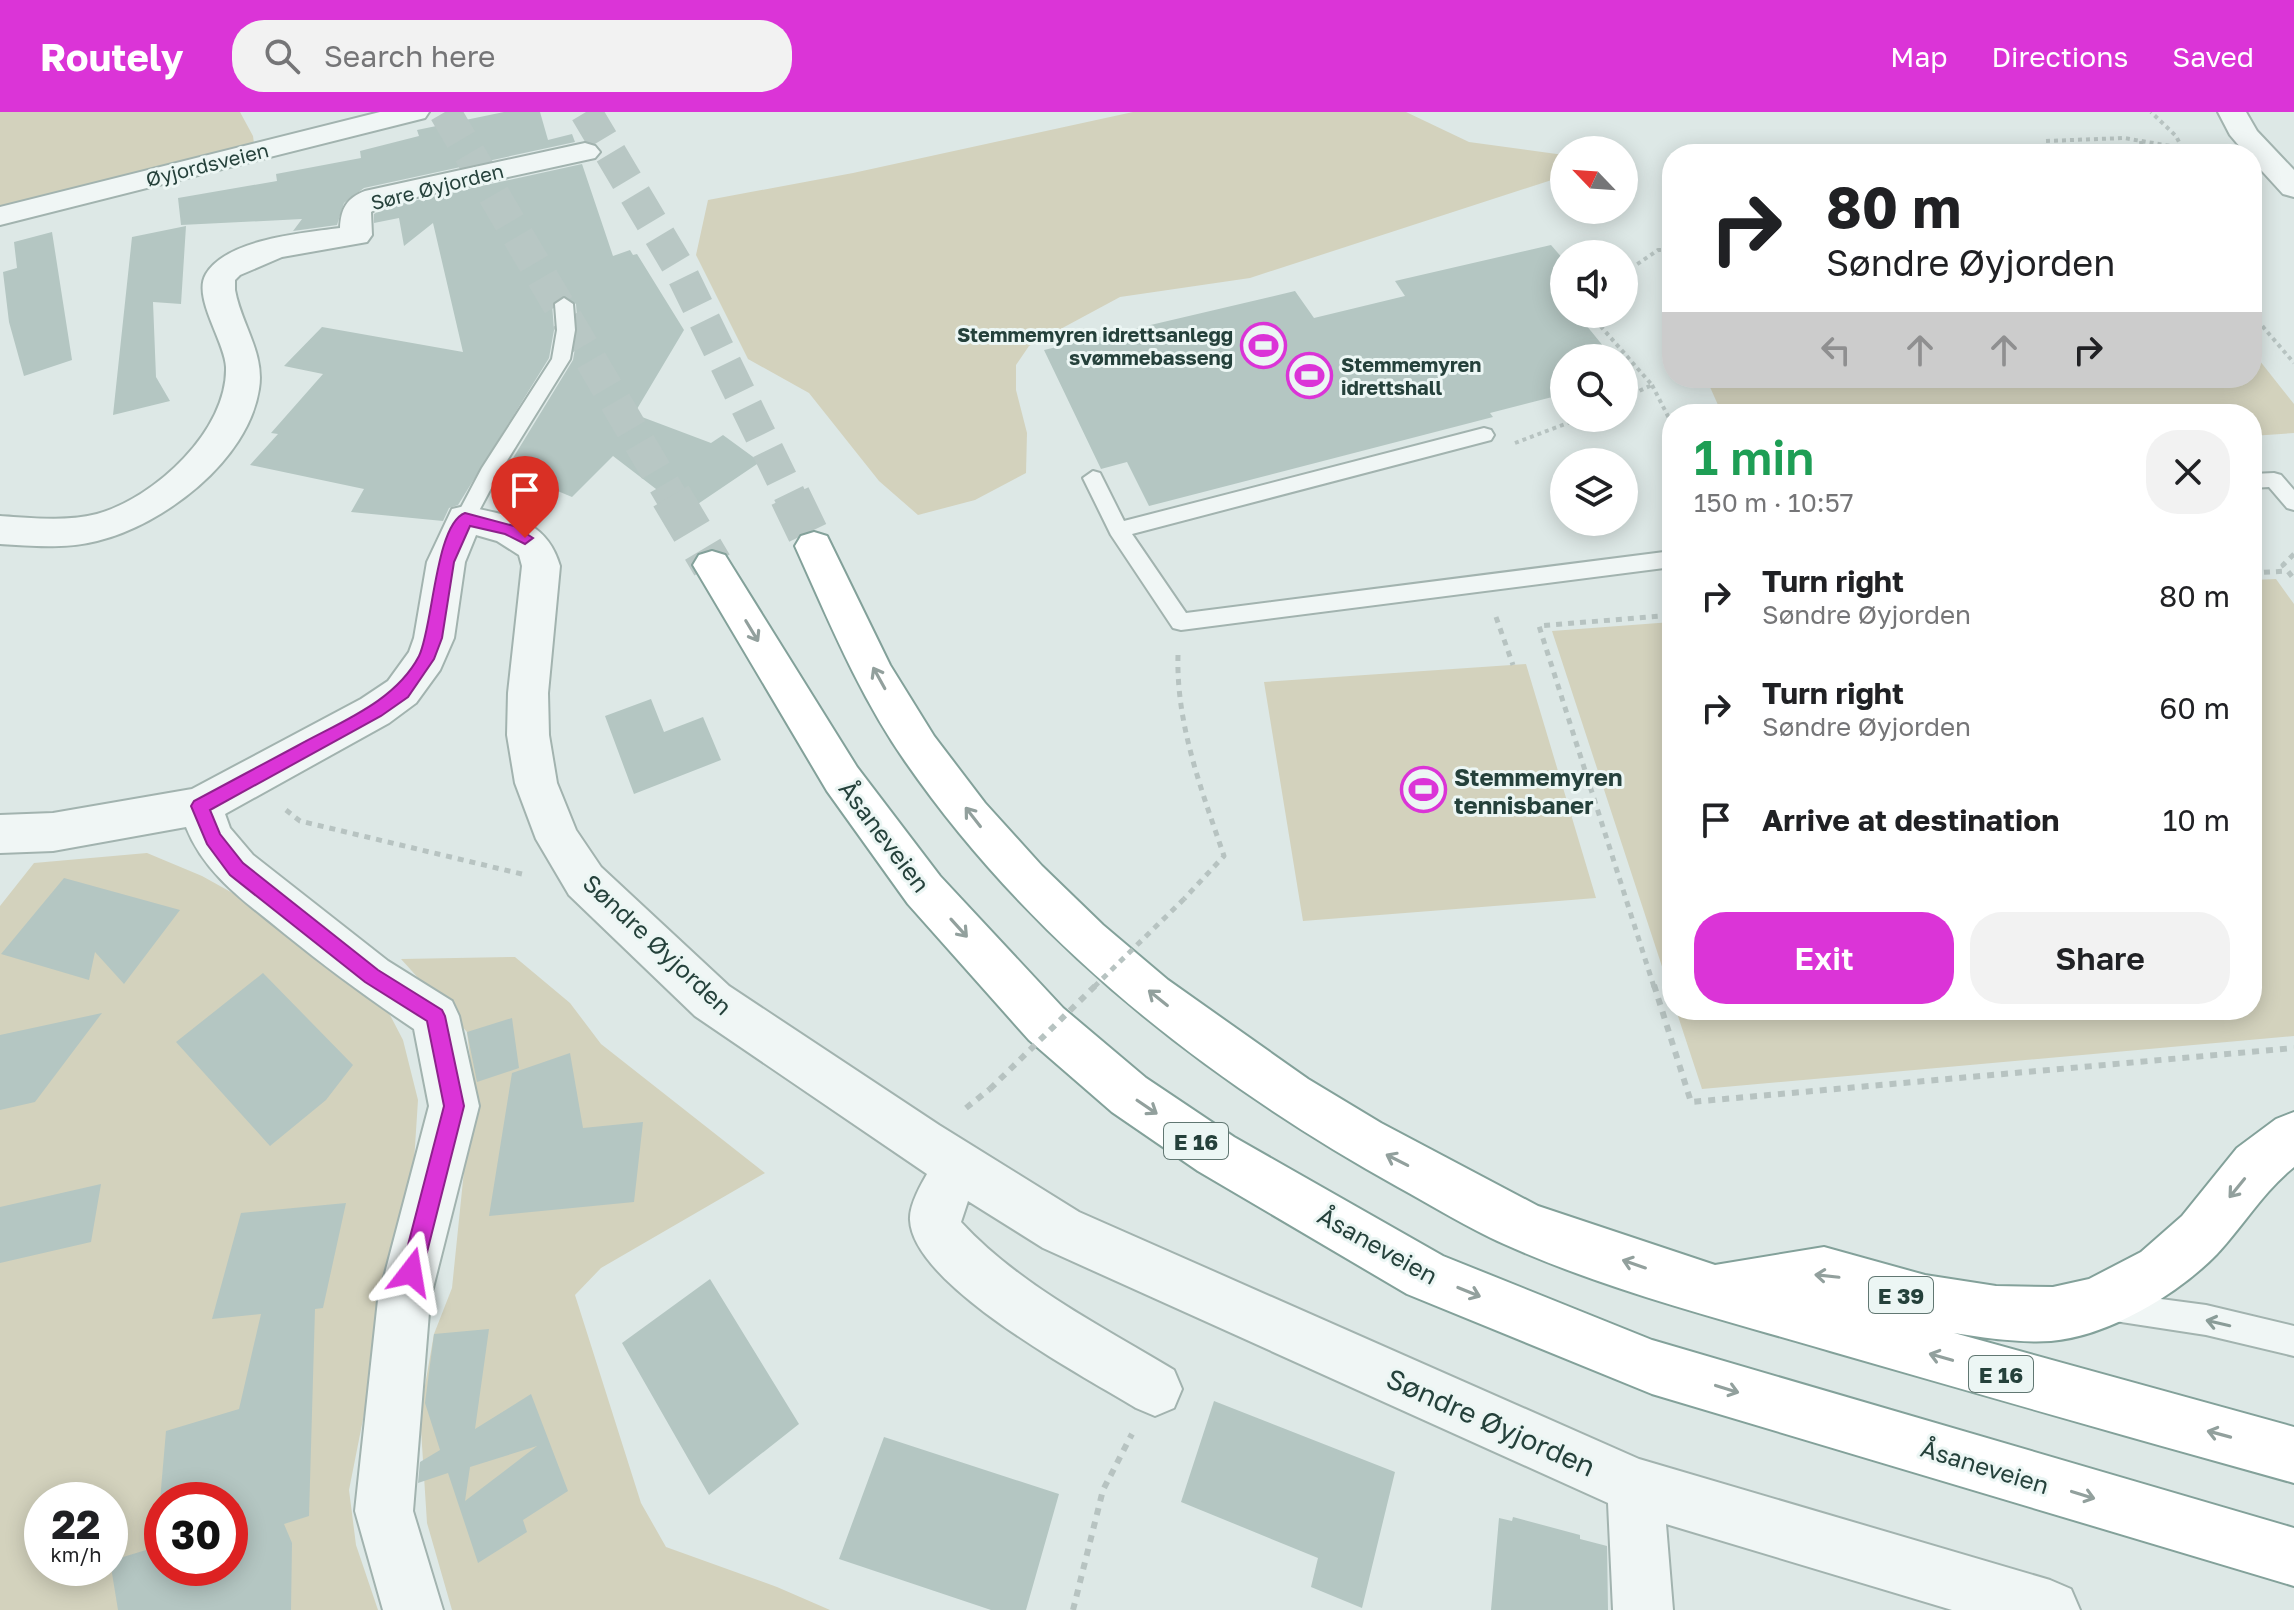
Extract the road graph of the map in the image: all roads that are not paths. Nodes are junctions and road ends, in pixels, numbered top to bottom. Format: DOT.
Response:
graph roads {
  1 [pos="415,112"];
  2 [pos="2232,112"];
  3 [pos="2253,144"];
  4 [pos="585,152"];
  5 [pos="2262,153"];
  6 [pos="2294,188"];
  7 [pos="0,216"];
  8 [pos="564,304"];
  9 [pos="1484,435"];
  10 [pos="1093,478"];
  11 [pos="2262,481"];
  12 [pos="2294,503"];
  13 [pos="465,519"];
  14 [pos="0,530"];
  15 [pos="1118,530"];
  16 [pos="814,546"];
  17 [pos="1662,560"];
  18 [pos="712,565"];
  19 [pos="200,806"];
  20 [pos="0,834"];
  21 [pos="2294,1136"];
  22 [pos="960,1167"];
  23 [pos="1708,1289"];
  24 [pos="2095,1304"];
  25 [pos="2294,1341"];
  26 [pos="1146,1406"];
  27 [pos="2294,1455"];
  28 [pos="1635,1486"];
  29 [pos="2220,1536"];
  30 [pos="2294,1557"];
  31 [pos="2294,1587"];
  32 [pos="413,1610"];
  33 [pos="1643,1610"];
  34 [pos="2050,1610"];
  1 -- 7 [label="street, Øyjordsveien"];
  2 -- 3 [label="street"];
  4 -- 14 [label="street, Søre Øyjorden"];
  5 -- 6 [label="street"];
  8 -- 13 [label="lane"];
  9 -- 15 [label="lane"];
  10 -- 15 [label="lane"];
  11 -- 12 [label="lane"];
  13 -- 19 [label="street"];
  13 -- 22 [label="street, Søndre Øyjorden"];
  15 -- 17 [label="lane"];
  23 -- 16 [label="highway, E 16, one-way"];
  18 -- 29 [label="highway, Åsaneveien / E 16, one-way"];
  19 -- 20 [label="street"];
  19 -- 32 [label="street"];
  21 -- 24 [label="highway, E 39, one-way"];
  22 -- 26 [label="street"];
  22 -- 28 [label="street, Søndre Øyjorden"];
  24 -- 23 [label="highway, E 39, one-way"];
  27 -- 23 [label="highway, E 16, one-way"];
  25 -- 24 [label="lane, one-way"];
  28 -- 33 [label="street"];
  28 -- 34 [label="street, Søndre Øyjorden"];
  29 -- 30 [label="highway, Åsaneveien / E 16"];
  29 -- 31 [label="highway"];
}
